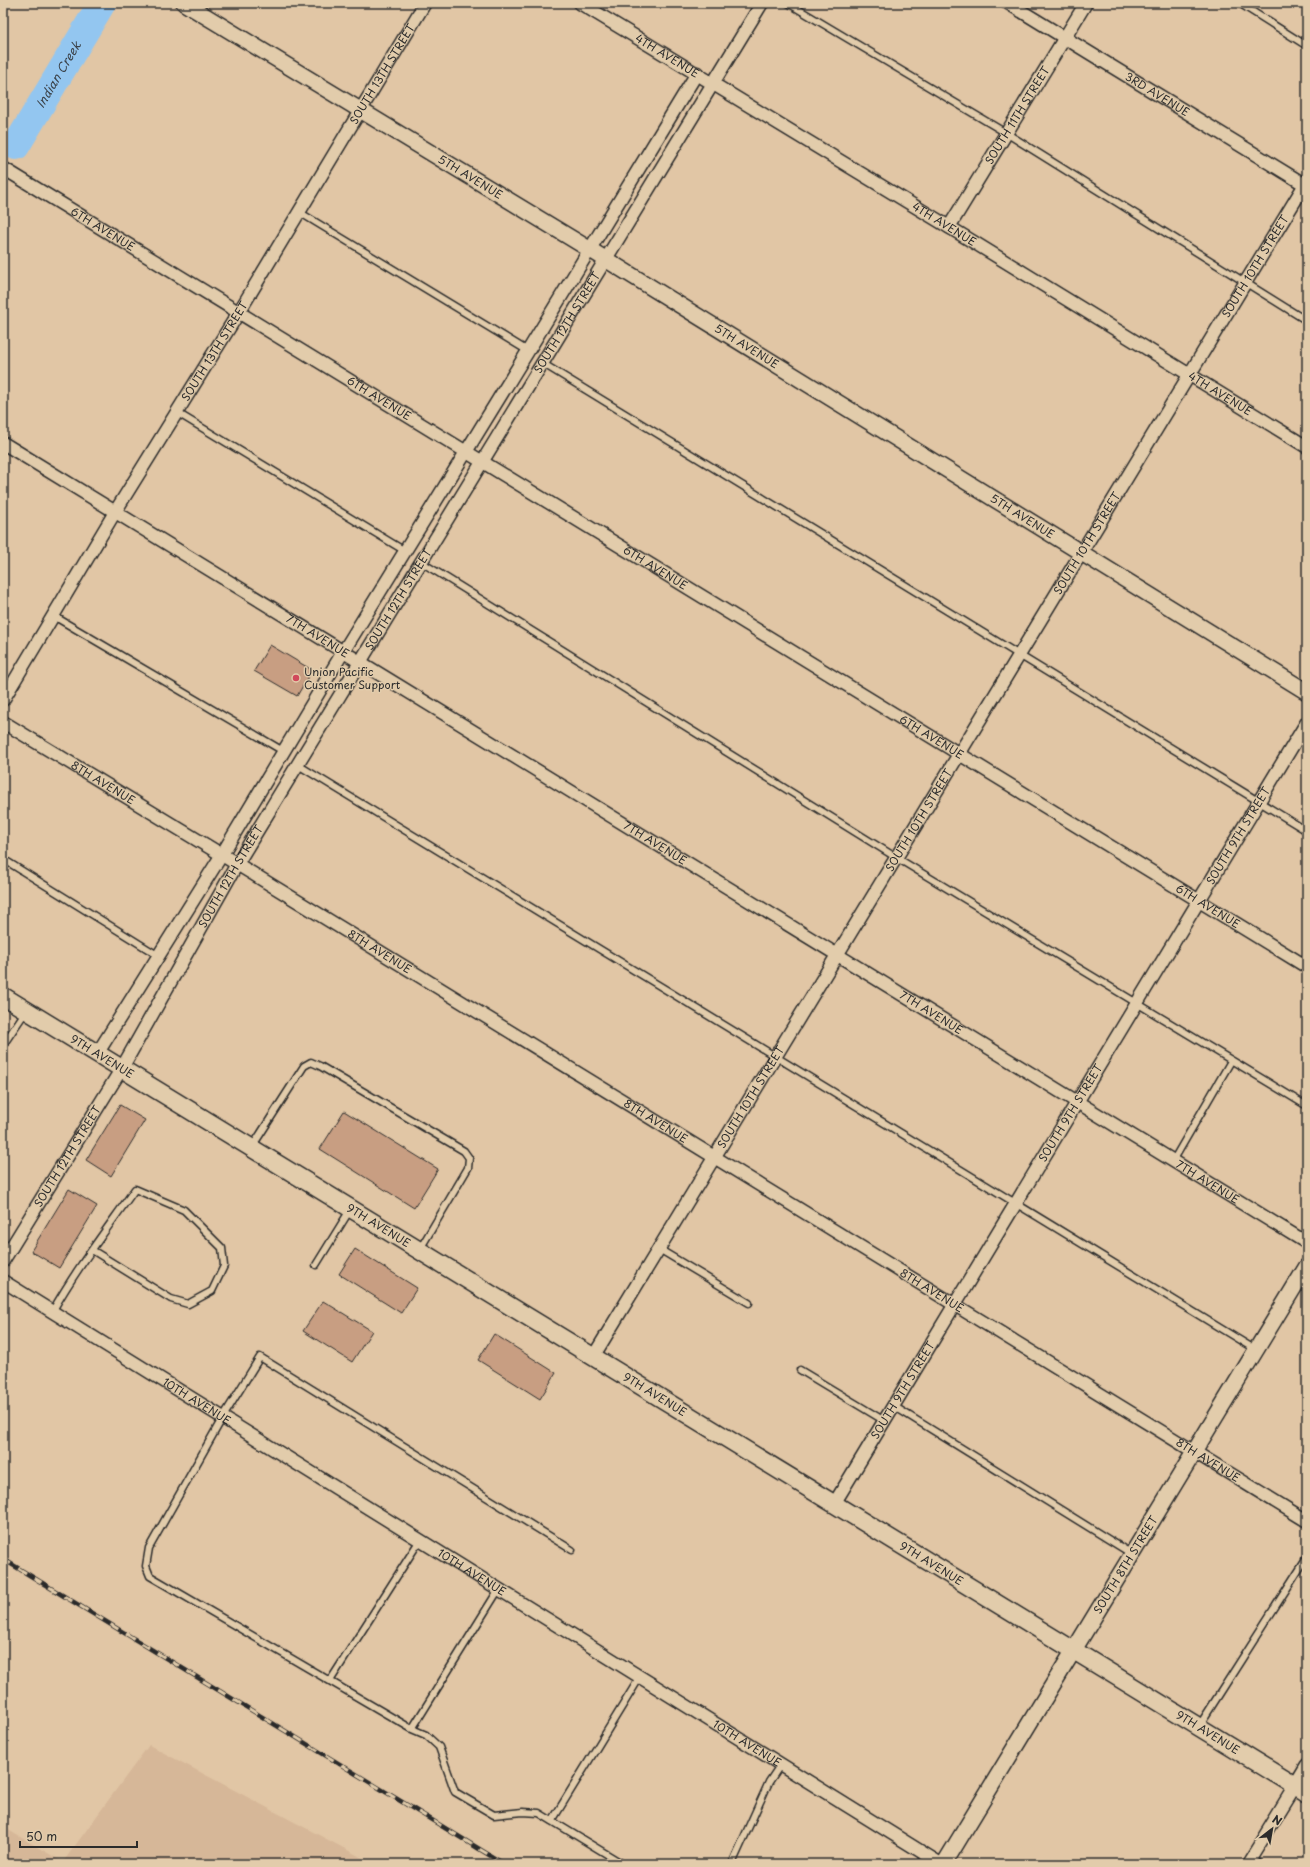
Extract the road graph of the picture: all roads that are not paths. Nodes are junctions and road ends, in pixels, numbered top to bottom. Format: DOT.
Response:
graph roads {
  1 [pos="184,3"];
  2 [pos="425,3"];
  3 [pos="580,3"];
  4 [pos="762,3"];
  5 [pos="788,3"];
  6 [pos="1008,3"];
  7 [pos="1086,3"];
  8 [pos="1239,3"];
  9 [pos="1065,37"];
  10 [pos="1307,46"];
  11 [pos="696,73"];
  12 [pos="713,83"];
  13 [pos="360,110"];
  14 [pos="1006,133"];
  15 [pos="3,168"];
  16 [pos="1306,183"];
  17 [pos="299,212"];
  18 [pos="949,227"];
  19 [pos="589,249"];
  20 [pos="606,259"];
  21 [pos="1245,283"];
  22 [pos="239,312"];
  23 [pos="1307,321"];
  24 [pos="528,351"];
  25 [pos="542,363"];
  26 [pos="1189,375"];
  27 [pos="176,412"];
  28 [pos="3,443"];
  29 [pos="1307,447"];
  30 [pos="466,451"];
  31 [pos="482,462"];
  32 [pos="115,512"];
  33 [pos="405,551"];
  34 [pos="1081,553"];
  35 [pos="421,562"];
  36 [pos="52,615"];
  37 [pos="343,652"];
  38 [pos="1019,655"];
  39 [pos="360,663"];
  40 [pos="1307,692"];
  41 [pos="3,700"];
  42 [pos="3,722"];
  43 [pos="1307,722"];
  44 [pos="283,751"];
  45 [pos="959,754"];
  46 [pos="298,765"];
  47 [pos="1259,802"];
  48 [pos="1307,831"];
  49 [pos="221,856"];
  50 [pos="897,858"];
  51 [pos="3,859"];
  52 [pos="237,864"];
  53 [pos="1199,901"];
  54 [pos="159,956"];
  55 [pos="837,956"];
  56 [pos="1307,967"];
  57 [pos="3,996"];
  58 [pos="1137,1003"];
  59 [pos="26,1010"];
  60 [pos="4,1041"];
  61 [pos="97,1054"];
  62 [pos="776,1056"];
  63 [pos="1232,1061"];
  64 [pos="122,1068"];
  65 [pos="1077,1102"];
  66 [pos="1307,1106"];
  67 [pos="252,1148"];
  68 [pos="715,1157"];
  69 [pos="1173,1161"];
  70 [pos="1015,1205"];
  71 [pos="351,1208"];
  72 [pos="1307,1243"];
  73 [pos="659,1249"];
  74 [pos="92,1250"];
  75 [pos="419,1250"];
  76 [pos="3,1261"];
  77 [pos="316,1266"];
  78 [pos="1307,1266"];
  79 [pos="3,1281"];
  80 [pos="749,1303"];
  81 [pos="954,1304"];
  82 [pos="52,1312"];
  83 [pos="1256,1350"];
  84 [pos="594,1357"];
  85 [pos="800,1370"];
  86 [pos="892,1405"];
  87 [pos="223,1417"];
  88 [pos="883,1420"];
  89 [pos="1194,1452"];
  90 [pos="834,1504"];
  91 [pos="1307,1521"];
  92 [pos="420,1540"];
  93 [pos="572,1550"];
  94 [pos="1132,1554"];
  95 [pos="1307,1557"];
  96 [pos="499,1589"];
  97 [pos="1074,1650"];
  98 [pos="640,1677"];
  99 [pos="330,1681"];
  100 [pos="1199,1727"];
  101 [pos="412,1729"];
  102 [pos="781,1764"];
  103 [pos="1307,1766"];
  104 [pos="1301,1790"];
  105 [pos="552,1820"];
  106 [pos="1252,1862"];
  107 [pos="623,1864"];
  108 [pos="732,1864"];
  109 [pos="941,1864"];
  110 [pos="944,1864"];
  1 -- 13 [label="street, 5TH AVENUE"];
  2 -- 13 [label="street, SOUTH 13TH STREET"];
  3 -- 11 [label="street, 4TH AVENUE"];
  4 -- 12 [label="street, SOUTH 12TH STREET"];
  5 -- 14 [label="lane"];
  6 -- 9 [label="street, 3RD AVENUE"];
  7 -- 9 [label="street, SOUTH 11TH STREET"];
  8 -- 10 [label="lane"];
  9 -- 14 [label="street, SOUTH 11TH STREET"];
  9 -- 16 [label="street, 3RD AVENUE"];
  11 -- 12 [label="street, 4TH AVENUE"];
  11 -- 19 [label="street"];
  12 -- 18 [label="street, 4TH AVENUE"];
  12 -- 20 [label="street, SOUTH 12TH STREET"];
  13 -- 17 [label="street, SOUTH 13TH STREET"];
  13 -- 19 [label="street, 5TH AVENUE"];
  14 -- 18 [label="street, SOUTH 11TH STREET"];
  14 -- 21 [label="lane"];
  15 -- 22 [label="street, 6TH AVENUE"];
  16 -- 21 [label="street, SOUTH 10TH STREET"];
  17 -- 22 [label="street, SOUTH 13TH STREET"];
  17 -- 24 [label="lane"];
  18 -- 26 [label="street, 4TH AVENUE"];
  19 -- 20 [label="street, 5TH AVENUE"];
  19 -- 24 [label="street, SOUTH 12TH STREET"];
  20 -- 25 [label="street, SOUTH 12TH STREET"];
  20 -- 34 [label="street, 5TH AVENUE"];
  21 -- 23 [label="lane"];
  21 -- 26 [label="street, SOUTH 10TH STREET"];
  22 -- 27 [label="street, SOUTH 13TH STREET"];
  22 -- 30 [label="street, 6TH AVENUE"];
  24 -- 30 [label="street, SOUTH 12TH STREET"];
  25 -- 31 [label="street, SOUTH 12TH STREET"];
  25 -- 38 [label="lane"];
  26 -- 29 [label="street, 4TH AVENUE"];
  26 -- 34 [label="street, SOUTH 10TH STREET"];
  27 -- 32 [label="street, SOUTH 13TH STREET"];
  27 -- 33 [label="lane"];
  28 -- 32 [label="street, 7TH AVENUE"];
  30 -- 31 [label="street, 6TH AVENUE"];
  30 -- 33 [label="street, SOUTH 12TH STREET"];
  31 -- 35 [label="street, SOUTH 12TH STREET"];
  31 -- 45 [label="street, 6TH AVENUE"];
  32 -- 36 [label="street, SOUTH 13TH STREET"];
  32 -- 37 [label="street, 7TH AVENUE"];
  33 -- 37 [label="street, SOUTH 12TH STREET"];
  34 -- 38 [label="street, SOUTH 10TH STREET"];
  34 -- 40 [label="street, 5TH AVENUE"];
  35 -- 39 [label="street, SOUTH 12TH STREET"];
  35 -- 50 [label="lane"];
  36 -- 41 [label="street, SOUTH 13TH STREET"];
  36 -- 44 [label="lane"];
  37 -- 39 [label="street, 7TH AVENUE"];
  37 -- 44 [label="street, SOUTH 12TH STREET"];
  38 -- 45 [label="street, SOUTH 10TH STREET"];
  38 -- 47 [label="lane"];
  39 -- 46 [label="street, SOUTH 12TH STREET"];
  39 -- 55 [label="street, 7TH AVENUE"];
  42 -- 49 [label="street, 8TH AVENUE"];
  43 -- 47 [label="street, SOUTH 9TH STREET"];
  44 -- 49 [label="street, SOUTH 12TH STREET"];
  45 -- 50 [label="street, SOUTH 10TH STREET"];
  45 -- 53 [label="street, 6TH AVENUE"];
  46 -- 52 [label="street, SOUTH 12TH STREET"];
  46 -- 62 [label="lane"];
  47 -- 48 [label="lane"];
  47 -- 53 [label="street, SOUTH 9TH STREET"];
  49 -- 52 [label="street, 8TH AVENUE"];
  49 -- 54 [label="street, SOUTH 12TH STREET"];
  50 -- 55 [label="street, SOUTH 10TH STREET"];
  50 -- 58 [label="lane"];
  51 -- 54 [label="lane"];
  52 -- 64 [label="street, SOUTH 12TH STREET"];
  52 -- 68 [label="street, 8TH AVENUE"];
  53 -- 56 [label="street, 6TH AVENUE"];
  53 -- 58 [label="street, SOUTH 9TH STREET"];
  54 -- 61 [label="street, SOUTH 12TH STREET"];
  55 -- 62 [label="street, SOUTH 10TH STREET"];
  55 -- 65 [label="street, 7TH AVENUE"];
  57 -- 59 [label="main road, 9TH AVENUE"];
  58 -- 63 [label="lane"];
  58 -- 65 [label="street, SOUTH 9TH STREET"];
  59 -- 60 [label="lane"];
  59 -- 61 [label="main road, 9TH AVENUE"];
  61 -- 64 [label="main road, 9TH AVENUE"];
  62 -- 68 [label="street, SOUTH 10TH STREET"];
  62 -- 70 [label="lane"];
  63 -- 66 [label="lane"];
  63 -- 69 [label="lane"];
  64 -- 67 [label="main road, 9TH AVENUE"];
  64 -- 76 [label="street, SOUTH 12TH STREET"];
  65 -- 69 [label="street, 7TH AVENUE"];
  65 -- 70 [label="street, SOUTH 9TH STREET"];
  67 -- 71 [label="main road, 9TH AVENUE"];
  67 -- 75 [label="lane"];
  68 -- 73 [label="street, SOUTH 10TH STREET"];
  68 -- 81 [label="street, 8TH AVENUE"];
  69 -- 72 [label="street, 7TH AVENUE"];
  70 -- 81 [label="street, SOUTH 9TH STREET"];
  70 -- 83 [label="lane"];
  71 -- 75 [label="main road, 9TH AVENUE"];
  71 -- 77 [label="lane"];
  73 -- 80 [label="lane"];
  73 -- 84 [label="street, SOUTH 10TH STREET"];
  74 -- 74 [label="lane"];
  74 -- 82 [label="lane"];
  75 -- 84 [label="main road, 9TH AVENUE"];
  78 -- 83 [label="street, SOUTH 8TH STREET"];
  79 -- 82 [label="street, 10TH AVENUE"];
  81 -- 86 [label="street, SOUTH 9TH STREET"];
  81 -- 89 [label="street, 8TH AVENUE"];
  82 -- 87 [label="street, 10TH AVENUE"];
  83 -- 89 [label="street, SOUTH 8TH STREET"];
  84 -- 90 [label="main road, 9TH AVENUE"];
  85 -- 88 [label="lane"];
  86 -- 88 [label="street, SOUTH 9TH STREET"];
  86 -- 94 [label="lane"];
  87 -- 92 [label="street, 10TH AVENUE"];
  87 -- 93 [label="lane"];
  87 -- 99 [label="lane"];
  88 -- 90 [label="street, SOUTH 9TH STREET"];
  89 -- 91 [label="street, 8TH AVENUE"];
  89 -- 94 [label="street, SOUTH 8TH STREET"];
  90 -- 97 [label="main road, 9TH AVENUE"];
  92 -- 96 [label="street, 10TH AVENUE"];
  92 -- 99 [label="lane"];
  94 -- 97 [label="street, SOUTH 8TH STREET"];
  95 -- 100 [label="lane"];
  96 -- 98 [label="street, 10TH AVENUE"];
  96 -- 101 [label="lane"];
  97 -- 100 [label="main road, 9TH AVENUE"];
  97 -- 110 [label="street, SOUTH 8TH STREET"];
  98 -- 102 [label="street, 10TH AVENUE"];
  98 -- 105 [label="lane"];
  99 -- 101 [label="lane"];
  100 -- 104 [label="main road, 9TH AVENUE"];
  101 -- 105 [label="lane"];
  102 -- 108 [label="lane"];
  102 -- 109 [label="street, 10TH AVENUE"];
  103 -- 104 [label="street"];
  104 -- 106 [label="street"];
  105 -- 107 [label="lane"];
}
